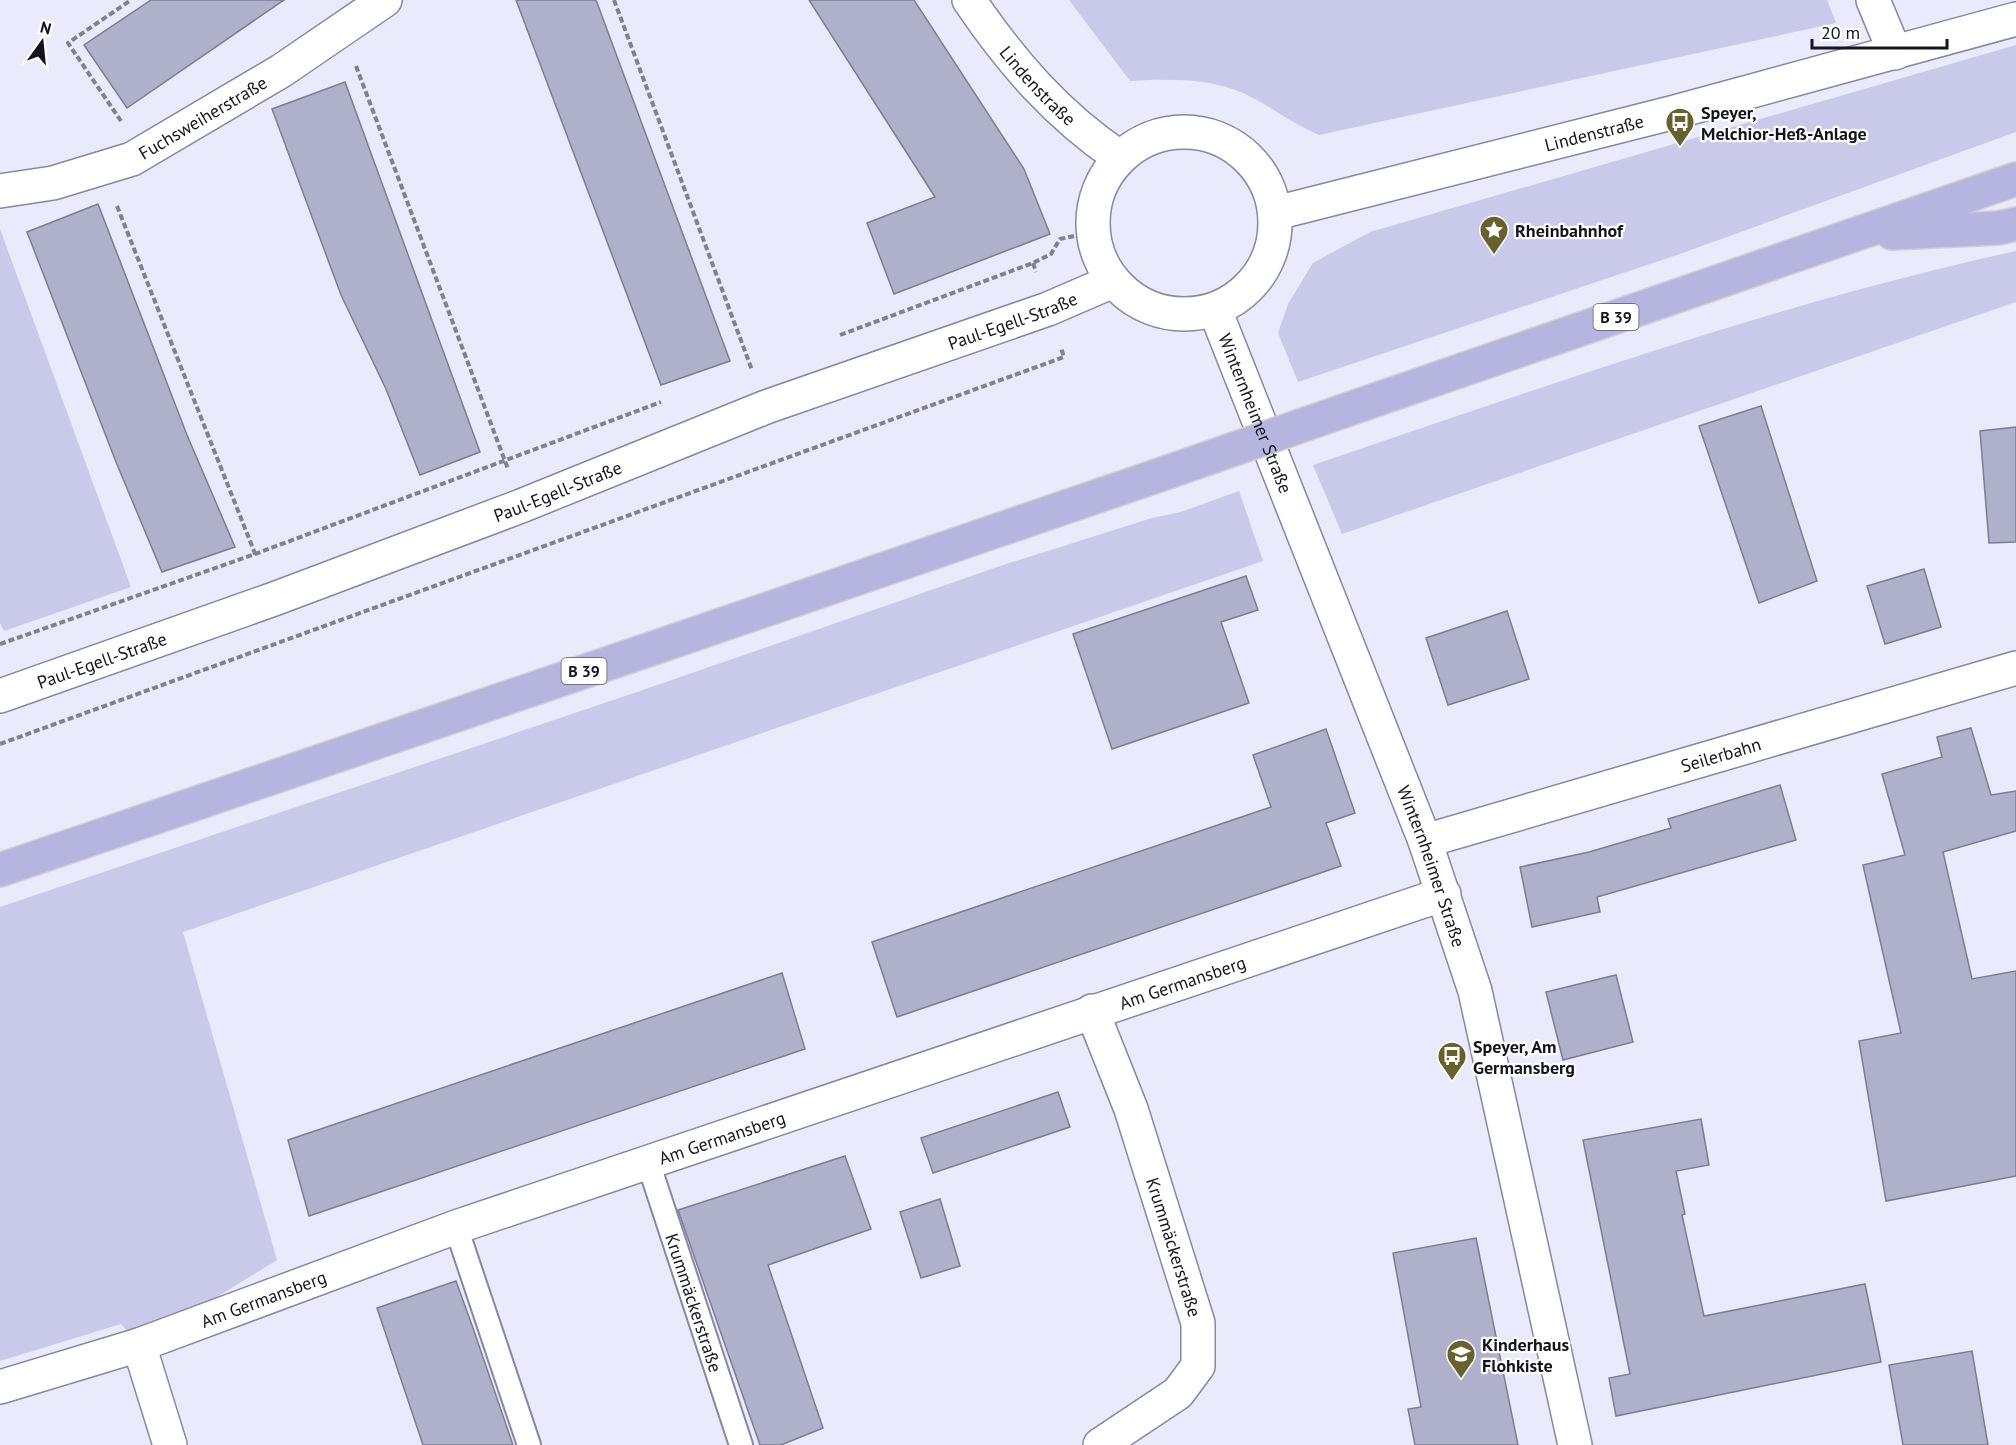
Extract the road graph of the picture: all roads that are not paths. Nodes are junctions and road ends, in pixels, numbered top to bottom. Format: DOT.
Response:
graph roads {
  1 [pos="385,0"];
  2 [pos="969,0"];
  3 [pos="1873,0"];
  4 [pos="2016,19"];
  5 [pos="1895,52"];
  6 [pos="1119,157"];
  7 [pos="2016,179"];
  8 [pos="0,191"];
  9 [pos="1276,213"];
  10 [pos="2016,224"];
  11 [pos="1855,235"];
  12 [pos="1113,281"];
  13 [pos="1215,310"];
  14 [pos="2016,668"];
  15 [pos="0,696"];
  16 [pos="1425,841"];
  17 [pos="0,870"];
  18 [pos="1444,894"];
  19 [pos="1092,1011"];
  20 [pos="648,1162"];
  21 [pos="456,1227"];
  22 [pos="139,1345"];
  23 [pos="0,1387"];
  24 [pos="171,1445"];
  25 [pos="529,1445"];
  26 [pos="741,1445"];
  27 [pos="1100,1445"];
  28 [pos="1575,1445"];
  1 -- 8 [label="street, Fuchsweiherstraße"];
  2 -- 6 [label="street, Lindenstraße"];
  3 -- 5 [label="street"];
  4 -- 5 [label="street, Lindenstraße"];
  5 -- 9 [label="street, Lindenstraße"];
  6 -- 9 [label="street"];
  6 -- 12 [label="street"];
  7 -- 11 [label="main road, B 39"];
  9 -- 13 [label="street"];
  10 -- 11 [label="main road"];
  11 -- 17 [label="main road, B 39, bridge"];
  12 -- 13 [label="street"];
  12 -- 15 [label="street, Paul-Egell-Straße"];
  13 -- 16 [label="street, Winternheimer Straße"];
  14 -- 16 [label="street, Seilerbahn"];
  16 -- 18 [label="street, Winternheimer Straße"];
  18 -- 19 [label="street, Am Germansberg"];
  18 -- 28 [label="street, Winternheimer Straße"];
  19 -- 20 [label="street, Am Germansberg"];
  19 -- 27 [label="street, Krummäckerstraße"];
  20 -- 21 [label="street, Am Germansberg"];
  20 -- 26 [label="lane, Krummäckerstraße"];
  21 -- 22 [label="street, Am Germansberg"];
  21 -- 25 [label="lane"];
  22 -- 23 [label="street, Am Germansberg"];
  22 -- 24 [label="street"];
}
